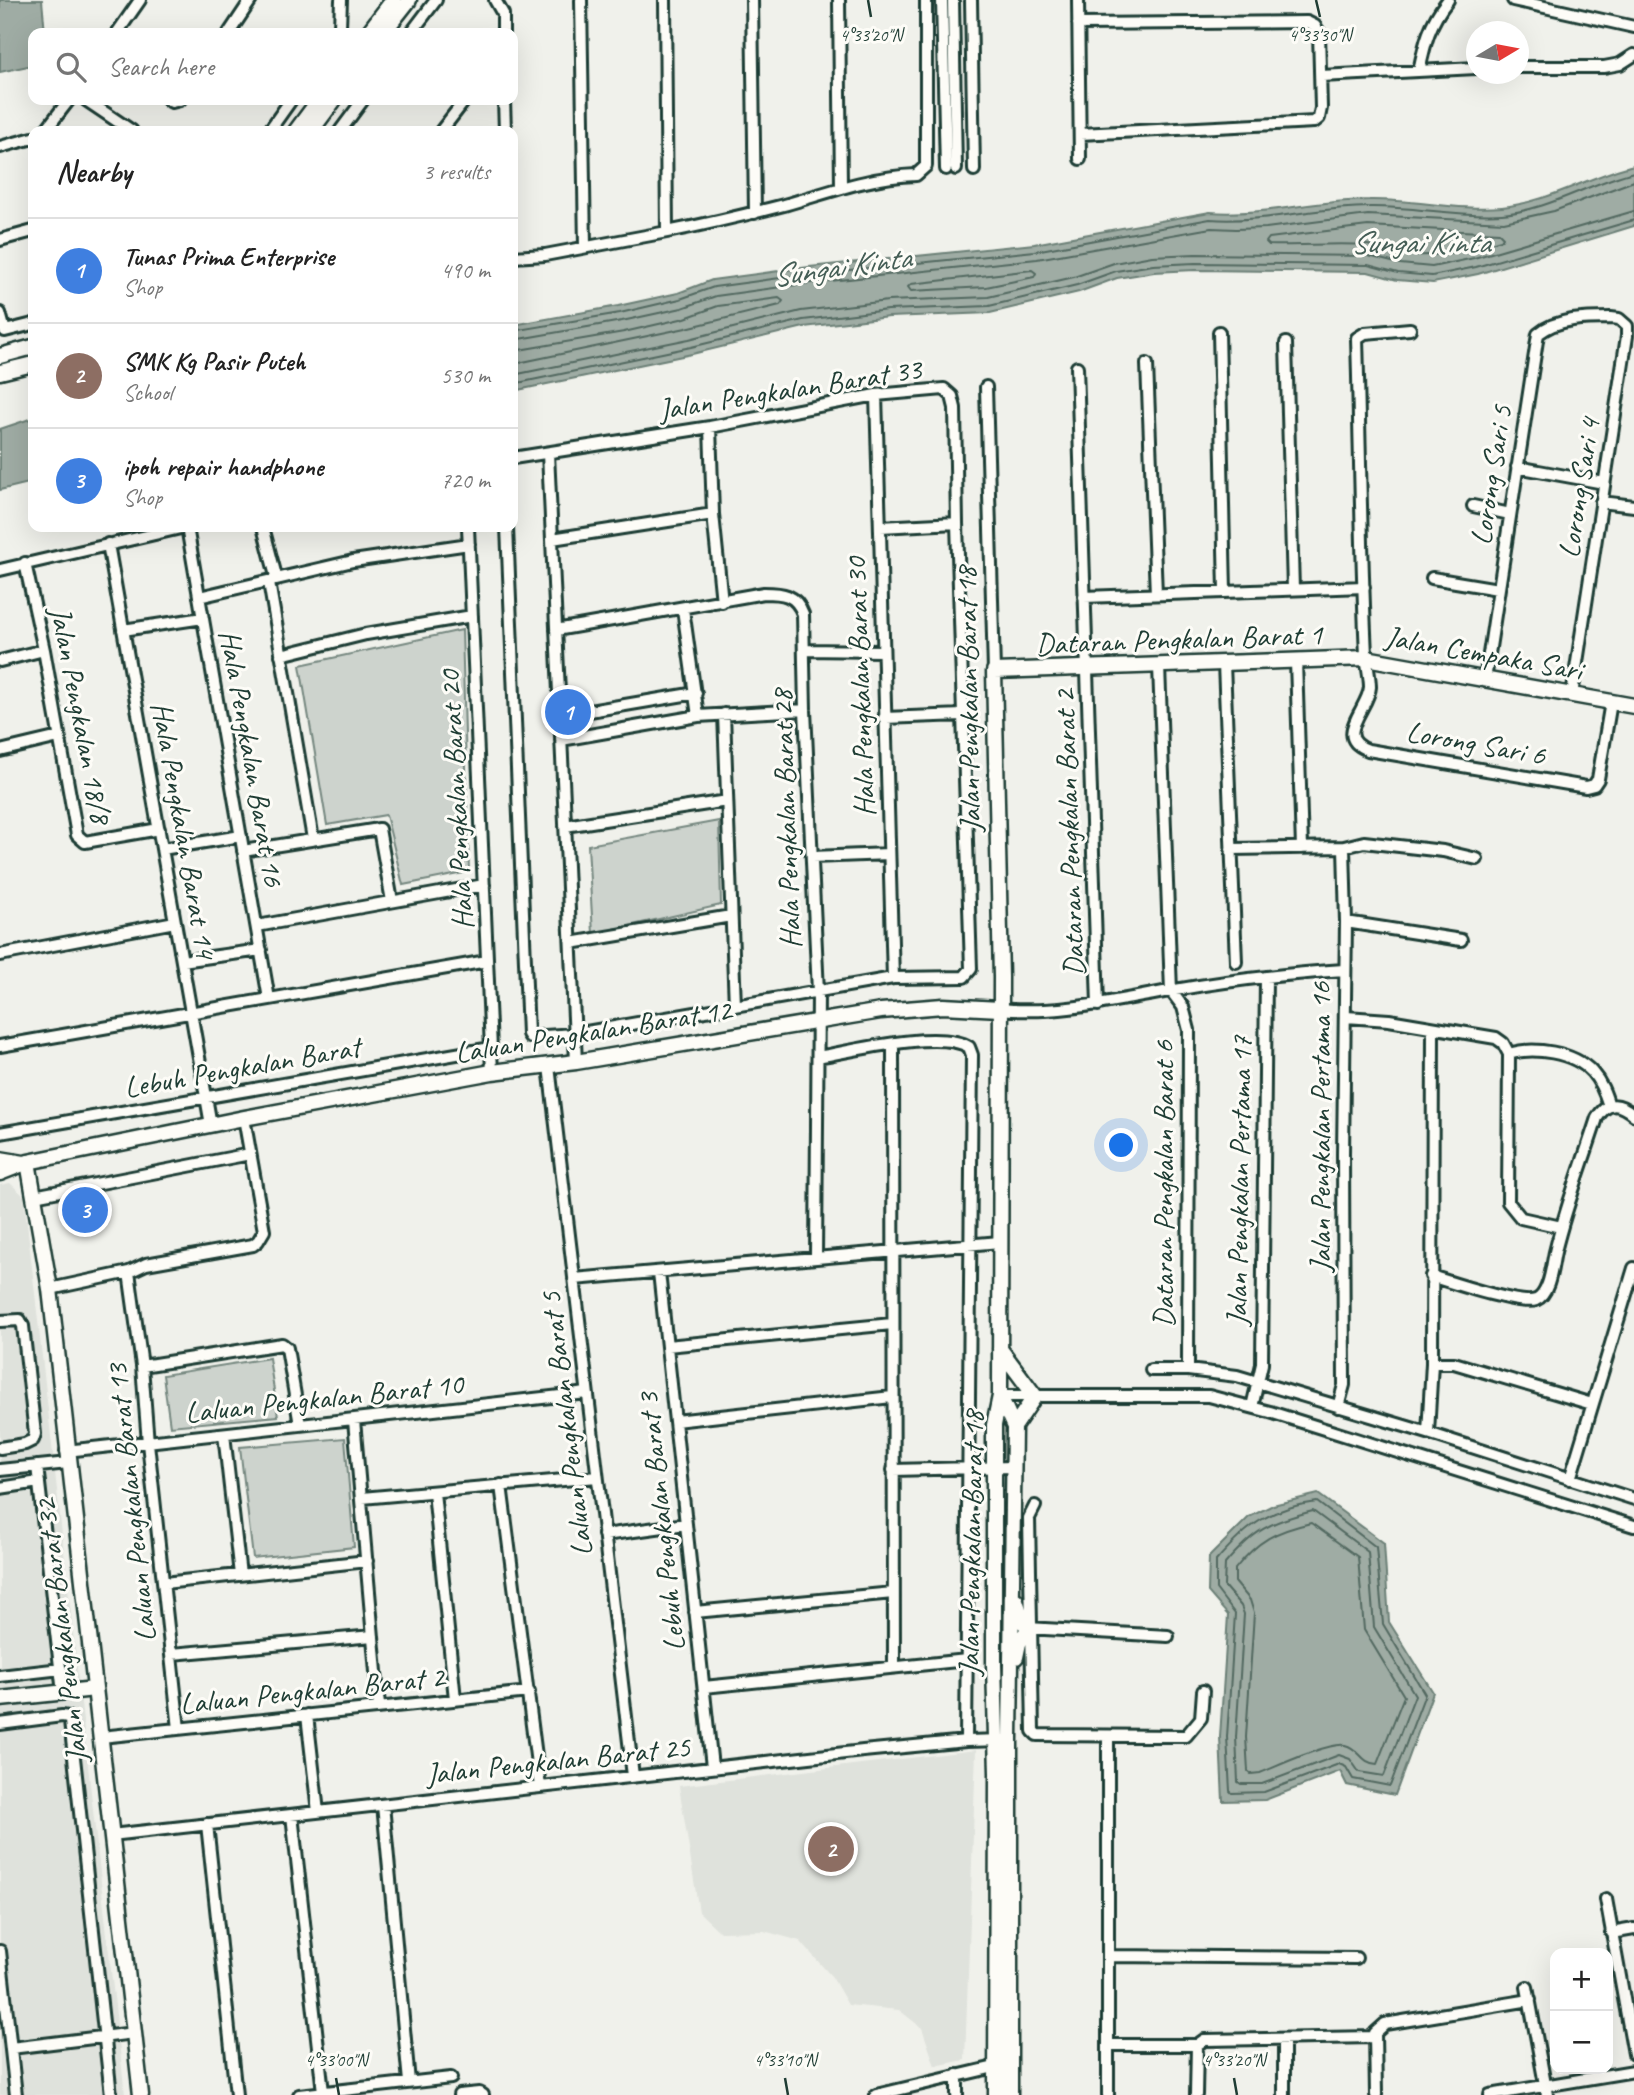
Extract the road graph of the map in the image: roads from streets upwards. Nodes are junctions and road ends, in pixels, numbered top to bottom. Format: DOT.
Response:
graph roads {
  1 [pos="140,0"];
  2 [pos="251,0"];
  3 [pos="341,0"];
  4 [pos="393,0"];
  5 [pos="409,0"];
  6 [pos="436,0"];
  7 [pos="495,0"];
  8 [pos="581,0"];
  9 [pos="665,0"];
  10 [pos="752,0"];
  11 [pos="839,0"];
  12 [pos="926,0"];
  13 [pos="942,0"];
  14 [pos="953,0"];
  15 [pos="971,0"];
  16 [pos="1078,0"];
  17 [pos="1448,0"];
  18 [pos="1513,0"];
  19 [pos="1078,24"];
  20 [pos="1634,27"];
  21 [pos="120,28"];
  22 [pos="232,28"];
  23 [pos="339,28"];
  24 [pos="372,28"];
  25 [pos="387,28"];
  26 [pos="415,28"];
  27 [pos="503,28"];
  28 [pos="1634,55"];
  29 [pos="972,61"];
  30 [pos="949,62"];
  31 [pos="1529,67"];
  32 [pos="1466,69"];
  33 [pos="1419,71"];
  34 [pos="1321,76"];
  35 [pos="65,105"];
  36 [pos="93,105"];
  37 [pos="287,105"];
  38 [pos="315,105"];
  39 [pos="330,105"];
  40 [pos="359,105"];
  41 [pos="460,105"];
  42 [pos="504,105"];
  43 [pos="49,126"];
  44 [pos="125,126"];
  45 [pos="273,126"];
  46 [pos="300,126"];
  47 [pos="315,126"];
  48 [pos="344,126"];
  49 [pos="445,126"];
  50 [pos="505,126"];
  51 [pos="1080,134"];
  52 [pos="28,139"];
  53 [pos="0,146"];
  54 [pos="1080,159"];
  55 [pos="951,169"];
  56 [pos="974,170"];
  57 [pos="841,187"];
  58 [pos="755,213"];
  59 [pos="28,232"];
  60 [pos="667,232"];
  61 [pos="0,240"];
  62 [pos="585,247"];
  63 [pos="518,257"];
  64 [pos="0,313"];
  65 [pos="1591,318"];
  66 [pos="28,325"];
  67 [pos="1410,329"];
  68 [pos="6,331"];
  69 [pos="1219,332"];
  70 [pos="1286,343"];
  71 [pos="28,349"];
  72 [pos="0,356"];
  73 [pos="1147,364"];
  74 [pos="28,365"];
  75 [pos="1077,367"];
  76 [pos="0,372"];
  77 [pos="986,387"];
  78 [pos="876,395"];
  79 [pos="710,427"];
  80 [pos="548,453"];
  81 [pos="518,457"];
  82 [pos="1517,467"];
  83 [pos="1604,483"];
  84 [pos="1601,502"];
  85 [pos="1473,506"];
  86 [pos="1634,506"];
  87 [pos="713,514"];
  88 [pos="1510,514"];
  89 [pos="957,523"];
  90 [pos="880,527"];
  91 [pos="163,532"];
  92 [pos="187,532"];
  93 [pos="264,532"];
  94 [pos="468,532"];
  95 [pos="507,532"];
  96 [pos="552,539"];
  97 [pos="108,544"];
  98 [pos="469,544"];
  99 [pos="25,564"];
  100 [pos="0,570"];
  101 [pos="1432,578"];
  102 [pos="273,581"];
  103 [pos="1364,587"];
  104 [pos="1293,589"];
  105 [pos="1498,589"];
  106 [pos="1225,591"];
  107 [pos="1156,594"];
  108 [pos="199,597"];
  109 [pos="1084,597"];
  110 [pos="722,601"];
  111 [pos="683,609"];
  112 [pos="472,617"];
  113 [pos="203,618"];
  114 [pos="123,630"];
  115 [pos="556,630"];
  116 [pos="44,650"];
  117 [pos="804,650"];
  118 [pos="882,650"];
  119 [pos="281,655"];
  120 [pos="1366,659"];
  121 [pos="0,661"];
  122 [pos="1296,661"];
  123 [pos="1224,664"];
  124 [pos="1159,666"];
  125 [pos="1088,669"];
  126 [pos="994,671"];
  127 [pos="1485,680"];
  128 [pos="696,693"];
  129 [pos="1572,695"];
  130 [pos="1611,702"];
  131 [pos="1634,706"];
  132 [pos="805,710"];
  133 [pos="724,714"];
  134 [pos="963,715"];
  135 [pos="560,716"];
  136 [pos="698,716"];
  137 [pos="884,718"];
  138 [pos="60,737"];
  139 [pos="561,740"];
  140 [pos="0,751"];
  141 [pos="727,802"];
  142 [pos="565,826"];
  143 [pos="159,829"];
  144 [pos="241,836"];
  145 [pos="313,839"];
  146 [pos="1343,847"];
  147 [pos="1302,848"];
  148 [pos="162,849"];
  149 [pos="1231,849"];
  150 [pos="243,850"];
  151 [pos="889,854"];
  152 [pos="812,857"];
  153 [pos="1477,859"];
  154 [pos="484,885"];
  155 [pos="392,901"];
  156 [pos="731,916"];
  157 [pos="175,922"];
  158 [pos="1346,922"];
  159 [pos="257,926"];
  160 [pos="1461,940"];
  161 [pos="571,943"];
  162 [pos="261,950"];
  163 [pos="0,955"];
  164 [pos="182,961"];
  165 [pos="487,961"];
  166 [pos="1236,962"];
  167 [pos="1344,970"];
  168 [pos="1266,977"];
  169 [pos="893,978"];
  170 [pos="1171,991"];
  171 [pos="818,992"];
  172 [pos="269,999"];
  173 [pos="1098,1005"];
  174 [pos="736,1006"];
  175 [pos="1000,1009"];
  176 [pos="191,1012"];
  177 [pos="1346,1017"];
  178 [pos="818,1022"];
  179 [pos="1433,1028"];
  180 [pos="575,1034"];
  181 [pos="893,1044"];
  182 [pos="0,1046"];
  183 [pos="491,1048"];
  184 [pos="1509,1054"];
  185 [pos="818,1057"];
  186 [pos="576,1062"];
  187 [pos="549,1066"];
  188 [pos="492,1072"];
  189 [pos="207,1098"];
  190 [pos="1609,1105"];
  191 [pos="1634,1115"];
  192 [pos="244,1118"];
  193 [pos="211,1125"];
  194 [pos="0,1133"];
  195 [pos="250,1154"];
  196 [pos="0,1159"];
  197 [pos="27,1163"];
  198 [pos="0,1173"];
  199 [pos="34,1196"];
  200 [pos="1561,1227"];
  201 [pos="1000,1242"];
  202 [pos="969,1244"];
  203 [pos="892,1251"];
  204 [pos="816,1258"];
  205 [pos="1634,1268"];
  206 [pos="129,1272"];
  207 [pos="659,1272"];
  208 [pos="1432,1276"];
  209 [pos="574,1279"];
  210 [pos="50,1289"];
  211 [pos="0,1321"];
  212 [pos="892,1324"];
  213 [pos="667,1346"];
  214 [pos="1000,1349"];
  215 [pos="1432,1363"];
  216 [pos="142,1366"];
  217 [pos="1151,1370"];
  218 [pos="1188,1370"];
  219 [pos="1257,1384"];
  220 [pos="587,1393"];
  221 [pos="1000,1396"];
  222 [pos="1035,1396"];
  223 [pos="892,1397"];
  224 [pos="1592,1404"];
  225 [pos="1252,1407"];
  226 [pos="1338,1407"];
  227 [pos="354,1420"];
  228 [pos="675,1421"];
  229 [pos="300,1425"];
  230 [pos="1014,1427"];
  231 [pos="1428,1433"];
  232 [pos="224,1434"];
  233 [pos="148,1443"];
  234 [pos="0,1448"];
  235 [pos="67,1457"];
  236 [pos="37,1466"];
  237 [pos="1013,1467"];
  238 [pos="968,1468"];
  239 [pos="994,1468"];
  240 [pos="0,1470"];
  241 [pos="893,1470"];
  242 [pos="597,1477"];
  243 [pos="1570,1479"];
  244 [pos="39,1482"];
  245 [pos="501,1485"];
  246 [pos="0,1488"];
  247 [pos="434,1492"];
  248 [pos="362,1498"];
  249 [pos="1634,1499"];
  250 [pos="1035,1506"];
  251 [pos="686,1524"];
  252 [pos="1634,1526"];
  253 [pos="604,1535"];
  254 [pos="367,1561"];
  255 [pos="240,1575"];
  256 [pos="1012,1578"];
  257 [pos="164,1583"];
  258 [pos="995,1590"];
  259 [pos="893,1592"];
  260 [pos="695,1612"];
  261 [pos="1011,1627"];
  262 [pos="1030,1628"];
  263 [pos="373,1636"];
  264 [pos="1168,1636"];
  265 [pos="172,1654"];
  266 [pos="967,1660"];
  267 [pos="994,1665"];
  268 [pos="894,1667"];
  269 [pos="61,1669"];
  270 [pos="0,1676"];
  271 [pos="1011,1678"];
  272 [pos="704,1687"];
  273 [pos="95,1689"];
  274 [pos="1203,1691"];
  275 [pos="529,1692"];
  276 [pos="63,1693"];
  277 [pos="0,1699"];
  278 [pos="455,1699"];
  279 [pos="379,1706"];
  280 [pos="307,1714"];
  281 [pos="0,1724"];
  282 [pos="179,1729"];
  283 [pos="1108,1736"];
  284 [pos="101,1738"];
  285 [pos="1003,1740"];
  286 [pos="966,1741"];
  287 [pos="712,1767"];
  288 [pos="633,1776"];
  289 [pos="540,1787"];
  290 [pos="383,1805"];
  291 [pos="318,1812"];
  292 [pos="292,1815"];
  293 [pos="207,1825"];
  294 [pos="111,1835"];
  295 [pos="1606,1899"];
  296 [pos="1634,1929"];
  297 [pos="1611,1933"];
  298 [pos="0,1951"];
  299 [pos="1109,1956"];
  300 [pos="1356,1958"];
  301 [pos="1527,1987"];
  302 [pos="1530,2000"];
  303 [pos="134,2033"];
  304 [pos="1375,2035"];
  305 [pos="106,2036"];
  306 [pos="1284,2039"];
  307 [pos="1198,2043"];
  308 [pos="1109,2045"];
  309 [pos="11,2048"];
  310 [pos="1634,2054"];
  311 [pos="1003,2065"];
  312 [pos="1634,2071"];
  313 [pos="957,2075"];
  314 [pos="451,2078"];
  315 [pos="409,2082"];
  316 [pos="1546,2090"];
  317 [pos="366,2091"];
  318 [pos="323,2092"];
  319 [pos="16,2095"];
  320 [pos="111,2095"];
  321 [pos="141,2095"];
  322 [pos="236,2095"];
  323 [pos="299,2095"];
  324 [pos="459,2095"];
  325 [pos="483,2095"];
  326 [pos="876,2095"];
  327 [pos="957,2095"];
  328 [pos="996,2095"];
  329 [pos="1010,2095"];
  330 [pos="1108,2095"];
  331 [pos="1196,2095"];
  332 [pos="1284,2095"];
  333 [pos="1376,2095"];
  334 [pos="1490,2095"];
  1 -- 21 [label="street"];
  2 -- 22 [label="street"];
  3 -- 23 [label="street"];
  4 -- 24 [label="street"];
  5 -- 25 [label="street"];
  6 -- 26 [label="street"];
  7 -- 27 [label="street"];
  8 -- 62 [label="street"];
  9 -- 60 [label="street"];
  10 -- 58 [label="street"];
  11 -- 57 [label="street"];
  12 -- 57 [label="street"];
  13 -- 30 [label="street"];
  14 -- 30 [label="street"];
  15 -- 29 [label="street"];
  16 -- 19 [label="street"];
  17 -- 33 [label="street"];
  18 -- 20 [label="street"];
  19 -- 34 [label="street"];
  19 -- 51 [label="street"];
  28 -- 31 [label="street"];
  29 -- 30 [label="street"];
  29 -- 56 [label="street"];
  30 -- 55 [label="street"];
  32 -- 33 [label="street"];
  33 -- 34 [label="street"];
  34 -- 51 [label="street"];
  35 -- 43 [label="street"];
  36 -- 44 [label="street"];
  37 -- 45 [label="street"];
  38 -- 46 [label="street"];
  39 -- 47 [label="street"];
  40 -- 48 [label="street"];
  41 -- 49 [label="street"];
  42 -- 50 [label="street"];
  51 -- 54 [label="street"];
  52 -- 53 [label="street"];
  57 -- 58 [label="street"];
  58 -- 60 [label="street"];
  59 -- 61 [label="street"];
  60 -- 62 [label="street"];
  62 -- 63 [label="street"];
  64 -- 68 [label="street"];
  65 -- 82 [label="street, Lorong Sari 5"];
  65 -- 83 [label="street, Lorong Sari 4"];
  66 -- 68 [label="street"];
  67 -- 103 [label="street"];
  69 -- 106 [label="street"];
  70 -- 104 [label="street"];
  71 -- 72 [label="street"];
  73 -- 107 [label="street"];
  74 -- 76 [label="street"];
  75 -- 109 [label="street, Dataran Pengkalan Barat 2"];
  77 -- 126 [label="street, Jalan Pengkalan Barat 18"];
  78 -- 79 [label="street, Jalan Pengkalan Barat 33"];
  78 -- 89 [label="street, Jalan Pengkalan Barat 33"];
  78 -- 90 [label="street, Hala Pengkalan Barat 30"];
  79 -- 80 [label="street, Jalan Pengkalan Barat 33"];
  79 -- 87 [label="street"];
  80 -- 81 [label="street, Jalan Pengkalan Barat 33"];
  80 -- 96 [label="street"];
  82 -- 83 [label="street"];
  82 -- 88 [label="street, Lorong Sari 5"];
  83 -- 84 [label="street, Lorong Sari 4"];
  84 -- 86 [label="street"];
  84 -- 129 [label="street, Lorong Sari 4"];
  85 -- 88 [label="street"];
  87 -- 96 [label="street"];
  87 -- 110 [label="street"];
  88 -- 105 [label="street, Lorong Sari 5"];
  89 -- 90 [label="street"];
  89 -- 134 [label="street, Jalan Pengkalan Barat 33"];
  90 -- 118 [label="street, Hala Pengkalan Barat 30"];
  91 -- 97 [label="street"];
  92 -- 108 [label="street, Hala Pengkalan Barat 16"];
  93 -- 102 [label="street"];
  94 -- 98 [label="street, Hala Pengkalan Barat 20"];
  95 -- 180 [label="street"];
  96 -- 115 [label="street"];
  97 -- 99 [label="street"];
  97 -- 114 [label="street, Hala Pengkalan Barat 14"];
  98 -- 102 [label="street"];
  98 -- 112 [label="street, Hala Pengkalan Barat 20"];
  99 -- 100 [label="street"];
  99 -- 116 [label="street, Jalan Pengkalan 18/8"];
  101 -- 105 [label="street"];
  102 -- 108 [label="street"];
  102 -- 119 [label="street"];
  103 -- 104 [label="street"];
  103 -- 120 [label="street"];
  104 -- 106 [label="street"];
  105 -- 127 [label="street, Lorong Sari 5"];
  106 -- 107 [label="street"];
  107 -- 109 [label="street"];
  108 -- 113 [label="street, Hala Pengkalan Barat 16"];
  109 -- 125 [label="street, Dataran Pengkalan Barat 2"];
  110 -- 111 [label="street"];
  110 -- 117 [label="street, Hala Pengkalan Barat 28"];
  111 -- 115 [label="street"];
  111 -- 128 [label="street"];
  112 -- 119 [label="street"];
  112 -- 154 [label="street, Hala Pengkalan Barat 20"];
  113 -- 114 [label="street"];
  113 -- 144 [label="street, Hala Pengkalan Barat 16"];
  114 -- 143 [label="street, Hala Pengkalan Barat 14"];
  115 -- 135 [label="street"];
  116 -- 121 [label="street"];
  116 -- 138 [label="street, Jalan Pengkalan 18/8"];
  117 -- 118 [label="street"];
  117 -- 132 [label="street, Hala Pengkalan Barat 28"];
  118 -- 137 [label="street, Hala Pengkalan Barat 30"];
  119 -- 145 [label="street"];
  120 -- 122 [label="street, Dataran Pengkalan Barat 1"];
  120 -- 127 [label="street, Jalan Cempaka Sari"];
  120 -- 130 [label="street, Lorong Sari 6"];
  122 -- 123 [label="street, Dataran Pengkalan Barat 1"];
  122 -- 147 [label="street"];
  123 -- 124 [label="street, Dataran Pengkalan Barat 1"];
  123 -- 149 [label="street"];
  124 -- 125 [label="street, Dataran Pengkalan Barat 1"];
  124 -- 170 [label="street, Dataran Pengkalan Barat 6"];
  125 -- 126 [label="street, Dataran Pengkalan Barat 1"];
  125 -- 173 [label="street, Dataran Pengkalan Barat 2"];
  126 -- 175 [label="street, Jalan Pengkalan Barat 18"];
  127 -- 129 [label="street, Jalan Cempaka Sari"];
  128 -- 135 [label="street"];
  128 -- 136 [label="street"];
  129 -- 130 [label="street, Jalan Cempaka Sari"];
  130 -- 131 [label="street, Jalan Cempaka Sari"];
  132 -- 133 [label="street"];
  132 -- 152 [label="street, Hala Pengkalan Barat 28"];
  133 -- 136 [label="street"];
  133 -- 141 [label="street"];
  134 -- 137 [label="street"];
  134 -- 169 [label="street, Jalan Pengkalan Barat 33"];
  135 -- 139 [label="street"];
  136 -- 139 [label="street"];
  137 -- 151 [label="street, Hala Pengkalan Barat 30"];
  138 -- 140 [label="street"];
  138 -- 143 [label="street, Jalan Pengkalan 18/8"];
  139 -- 142 [label="street"];
  141 -- 142 [label="street"];
  141 -- 156 [label="street"];
  142 -- 161 [label="street"];
  143 -- 148 [label="street, Hala Pengkalan Barat 14"];
  144 -- 148 [label="street"];
  144 -- 150 [label="street, Hala Pengkalan Barat 16"];
  145 -- 150 [label="street"];
  145 -- 155 [label="street"];
  146 -- 147 [label="street"];
  146 -- 153 [label="street"];
  146 -- 158 [label="street, Jalan Pengkalan Pertama 16"];
  147 -- 149 [label="street"];
  148 -- 157 [label="street, Hala Pengkalan Barat 14"];
  149 -- 166 [label="street"];
  150 -- 159 [label="street, Hala Pengkalan Barat 16"];
  151 -- 152 [label="street"];
  151 -- 169 [label="street, Hala Pengkalan Barat 30"];
  152 -- 171 [label="street, Hala Pengkalan Barat 28"];
  154 -- 155 [label="street"];
  154 -- 165 [label="street, Hala Pengkalan Barat 20"];
  155 -- 159 [label="street"];
  156 -- 161 [label="street"];
  156 -- 174 [label="street"];
  157 -- 163 [label="street"];
  157 -- 164 [label="street, Hala Pengkalan Barat 14"];
  158 -- 160 [label="street"];
  158 -- 167 [label="street, Jalan Pengkalan Pertama 16"];
  159 -- 162 [label="street, Hala Pengkalan Barat 16"];
  161 -- 180 [label="street"];
  162 -- 164 [label="street"];
  162 -- 172 [label="street, Hala Pengkalan Barat 16"];
  164 -- 176 [label="street, Hala Pengkalan Barat 14"];
  165 -- 172 [label="street"];
  165 -- 183 [label="street, Hala Pengkalan Barat 20"];
  167 -- 168 [label="street, Laluan Pengkalan Barat 12"];
  167 -- 177 [label="street, Jalan Pengkalan Pertama 16"];
  168 -- 170 [label="street, Laluan Pengkalan Barat 12"];
  168 -- 219 [label="street, Jalan Pengkalan Pertama 17"];
  169 -- 171 [label="street"];
  170 -- 173 [label="street, Laluan Pengkalan Barat 12"];
  170 -- 218 [label="street, Dataran Pengkalan Barat 6"];
  171 -- 174 [label="street"];
  171 -- 178 [label="street, Hala Pengkalan Barat 28"];
  172 -- 176 [label="street"];
  173 -- 175 [label="street, Laluan Pengkalan Barat 12"];
  174 -- 180 [label="street"];
  175 -- 178 [label="street, Laluan Pengkalan Barat 12"];
  175 -- 201 [label="street, Jalan Pengkalan Barat 18"];
  176 -- 182 [label="street"];
  176 -- 189 [label="street, Hala Pengkalan Barat 14"];
  177 -- 179 [label="street"];
  177 -- 226 [label="street, Jalan Pengkalan Pertama 16"];
  178 -- 185 [label="street, Hala Pengkalan Barat 28"];
  178 -- 186 [label="street, Laluan Pengkalan Barat 12"];
  179 -- 184 [label="street"];
  179 -- 208 [label="street"];
  180 -- 186 [label="street"];
  181 -- 185 [label="street"];
  181 -- 202 [label="street"];
  181 -- 203 [label="street"];
  183 -- 188 [label="street, Hala Pengkalan Barat 20"];
  183 -- 189 [label="street, Lebuh Pengkalan Barat"];
  184 -- 190 [label="street"];
  184 -- 200 [label="street"];
  185 -- 204 [label="street, Hala Pengkalan Barat 28"];
  186 -- 187 [label="street, Laluan Pengkalan Barat 12"];
  187 -- 188 [label="street, Laluan Pengkalan Barat 12"];
  187 -- 209 [label="street, Laluan Pengkalan Barat 5"];
  188 -- 192 [label="street, Laluan Pengkalan Barat 12"];
  189 -- 193 [label="street, Hala Pengkalan Barat 14"];
  189 -- 194 [label="street, Lebuh Pengkalan Barat"];
  190 -- 191 [label="street"];
  190 -- 200 [label="street"];
  192 -- 193 [label="street, Laluan Pengkalan Barat 12"];
  192 -- 195 [label="street"];
  193 -- 197 [label="street, Laluan Pengkalan Barat 12"];
  195 -- 199 [label="street"];
  195 -- 206 [label="street"];
  196 -- 197 [label="street, Laluan Pengkalan Barat 12"];
  197 -- 198 [label="street, Laluan Pengkalan Barat 12"];
  197 -- 199 [label="street, Jalan Pengkalan Barat 32"];
  199 -- 210 [label="street, Jalan Pengkalan Barat 32"];
  200 -- 208 [label="street"];
  201 -- 202 [label="street"];
  201 -- 214 [label="street, Jalan Pengkalan Barat 18"];
  202 -- 203 [label="street"];
  202 -- 238 [label="street"];
  203 -- 204 [label="street"];
  203 -- 212 [label="street"];
  204 -- 207 [label="street"];
  205 -- 224 [label="street"];
  206 -- 210 [label="street"];
  206 -- 216 [label="street, Laluan Pengkalan Barat 13"];
  207 -- 209 [label="street"];
  207 -- 213 [label="street, Lebuh Pengkalan Barat 3"];
  208 -- 215 [label="street"];
  209 -- 220 [label="street, Laluan Pengkalan Barat 5"];
  210 -- 235 [label="street, Jalan Pengkalan Barat 32"];
  211 -- 234 [label="street"];
  212 -- 213 [label="street"];
  212 -- 223 [label="street"];
  213 -- 228 [label="street, Lebuh Pengkalan Barat 3"];
  214 -- 221 [label="street, Jalan Pengkalan Barat 18"];
  214 -- 222 [label="street"];
  215 -- 224 [label="street"];
  215 -- 231 [label="street"];
  216 -- 229 [label="street"];
  216 -- 233 [label="street, Laluan Pengkalan Barat 13"];
  217 -- 218 [label="street"];
  218 -- 219 [label="street"];
  219 -- 225 [label="street, Jalan Pengkalan Pertama 17"];
  219 -- 226 [label="street"];
  220 -- 227 [label="street, Laluan Pengkalan Barat 10"];
  220 -- 242 [label="street, Laluan Pengkalan Barat 5"];
  221 -- 222 [label="street"];
  221 -- 230 [label="street, Jalan Pengkalan Barat 18"];
  221 -- 239 [label="street, Jalan Pengkalan Barat 18"];
  222 -- 225 [label="street"];
  222 -- 230 [label="street"];
  223 -- 228 [label="street"];
  223 -- 241 [label="street"];
  224 -- 243 [label="street"];
  225 -- 252 [label="street"];
  226 -- 231 [label="street"];
  227 -- 229 [label="street, Laluan Pengkalan Barat 10"];
  227 -- 248 [label="street"];
  228 -- 251 [label="street, Lebuh Pengkalan Barat 3"];
  229 -- 232 [label="street, Laluan Pengkalan Barat 10"];
  230 -- 237 [label="street, Jalan Pengkalan Barat 18"];
  231 -- 243 [label="street"];
  232 -- 233 [label="street, Laluan Pengkalan Barat 10"];
  232 -- 255 [label="street"];
  233 -- 235 [label="street, Laluan Pengkalan Barat 10"];
  233 -- 257 [label="street, Laluan Pengkalan Barat 13"];
  235 -- 236 [label="street, Laluan Pengkalan Barat 10"];
  235 -- 273 [label="street, Jalan Pengkalan Barat 32"];
  236 -- 240 [label="street, Laluan Pengkalan Barat 10"];
  236 -- 244 [label="street"];
  237 -- 239 [label="street"];
  237 -- 256 [label="street, Jalan Pengkalan Barat 18"];
  238 -- 239 [label="street"];
  238 -- 241 [label="street"];
  238 -- 266 [label="street"];
  239 -- 258 [label="street, Jalan Pengkalan Barat 18"];
  241 -- 259 [label="street"];
  242 -- 245 [label="street"];
  242 -- 253 [label="street, Laluan Pengkalan Barat 5"];
  243 -- 249 [label="street"];
  244 -- 246 [label="street"];
  244 -- 269 [label="street"];
  245 -- 247 [label="street"];
  245 -- 275 [label="street"];
  247 -- 248 [label="street"];
  247 -- 278 [label="street"];
  248 -- 254 [label="street"];
  250 -- 262 [label="street"];
  251 -- 253 [label="street"];
  251 -- 260 [label="street, Lebuh Pengkalan Barat 3"];
  253 -- 288 [label="street, Laluan Pengkalan Barat 5"];
  254 -- 255 [label="street"];
  254 -- 263 [label="street"];
  255 -- 257 [label="street"];
  256 -- 261 [label="street, Jalan Pengkalan Barat 18"];
  256 -- 262 [label="street"];
  257 -- 265 [label="street, Laluan Pengkalan Barat 13"];
  258 -- 261 [label="street"];
  258 -- 267 [label="street, Jalan Pengkalan Barat 18"];
  259 -- 260 [label="street"];
  259 -- 268 [label="street"];
  260 -- 272 [label="street, Lebuh Pengkalan Barat 3"];
  261 -- 262 [label="street"];
  261 -- 267 [label="street"];
  261 -- 271 [label="street, Jalan Pengkalan Barat 18"];
  262 -- 264 [label="street"];
  262 -- 271 [label="street"];
  262 -- 283 [label="street"];
  263 -- 265 [label="street"];
  263 -- 279 [label="street"];
  265 -- 282 [label="street, Laluan Pengkalan Barat 13"];
  266 -- 268 [label="street"];
  266 -- 286 [label="street"];
  267 -- 285 [label="street, Jalan Pengkalan Barat 18"];
  268 -- 272 [label="street"];
  269 -- 270 [label="street"];
  269 -- 276 [label="street"];
  271 -- 285 [label="street, Jalan Pengkalan Barat 18"];
  272 -- 287 [label="street, Lebuh Pengkalan Barat 3"];
  273 -- 276 [label="street"];
  273 -- 284 [label="street, Jalan Pengkalan Barat 32"];
  274 -- 283 [label="street"];
  275 -- 278 [label="street, Laluan Pengkalan Barat 2"];
  275 -- 289 [label="street"];
  276 -- 277 [label="street"];
  278 -- 279 [label="street, Laluan Pengkalan Barat 2"];
  279 -- 280 [label="street, Laluan Pengkalan Barat 2"];
  280 -- 282 [label="street, Laluan Pengkalan Barat 2"];
  280 -- 291 [label="street"];
  281 -- 305 [label="street"];
  282 -- 284 [label="street, Laluan Pengkalan Barat 2"];
  283 -- 299 [label="street"];
  284 -- 294 [label="street, Jalan Pengkalan Barat 32"];
  285 -- 286 [label="street, Jalan Pengkalan Barat 25"];
  285 -- 311 [label="street, Jalan Pengkalan Barat 18"];
  286 -- 287 [label="street, Jalan Pengkalan Barat 25"];
  287 -- 288 [label="street, Jalan Pengkalan Barat 25"];
  288 -- 289 [label="street, Jalan Pengkalan Barat 25"];
  289 -- 290 [label="street, Jalan Pengkalan Barat 25"];
  290 -- 291 [label="street, Jalan Pengkalan Barat 25"];
  290 -- 315 [label="street"];
  291 -- 292 [label="street, Jalan Pengkalan Barat 25"];
  292 -- 293 [label="street, Jalan Pengkalan Barat 25"];
  292 -- 318 [label="street"];
  293 -- 294 [label="street, Jalan Pengkalan Barat 25"];
  293 -- 322 [label="street"];
  294 -- 303 [label="street, Jalan Pengkalan Barat 32"];
  295 -- 297 [label="street"];
  296 -- 297 [label="street"];
  297 -- 310 [label="street"];
  298 -- 309 [label="street"];
  299 -- 300 [label="street"];
  299 -- 308 [label="street"];
  301 -- 302 [label="street"];
  302 -- 304 [label="street"];
  302 -- 316 [label="street"];
  303 -- 305 [label="street"];
  303 -- 321 [label="street, Jalan Pengkalan Barat 32"];
  304 -- 306 [label="street"];
  304 -- 333 [label="street"];
  305 -- 309 [label="street"];
  305 -- 320 [label="street"];
  306 -- 307 [label="street"];
  306 -- 332 [label="street"];
  307 -- 308 [label="street"];
  307 -- 331 [label="street"];
  308 -- 330 [label="street"];
  309 -- 319 [label="street"];
  311 -- 313 [label="street"];
  311 -- 328 [label="street, Jalan Pengkalan Barat 18"];
  311 -- 329 [label="street, Jalan Pengkalan Barat 18"];
  312 -- 316 [label="street"];
  313 -- 326 [label="street"];
  313 -- 327 [label="street"];
  314 -- 315 [label="street"];
  315 -- 317 [label="street"];
  316 -- 334 [label="street"];
  317 -- 318 [label="street"];
  318 -- 323 [label="street"];
  324 -- 325 [label="street"];
}
